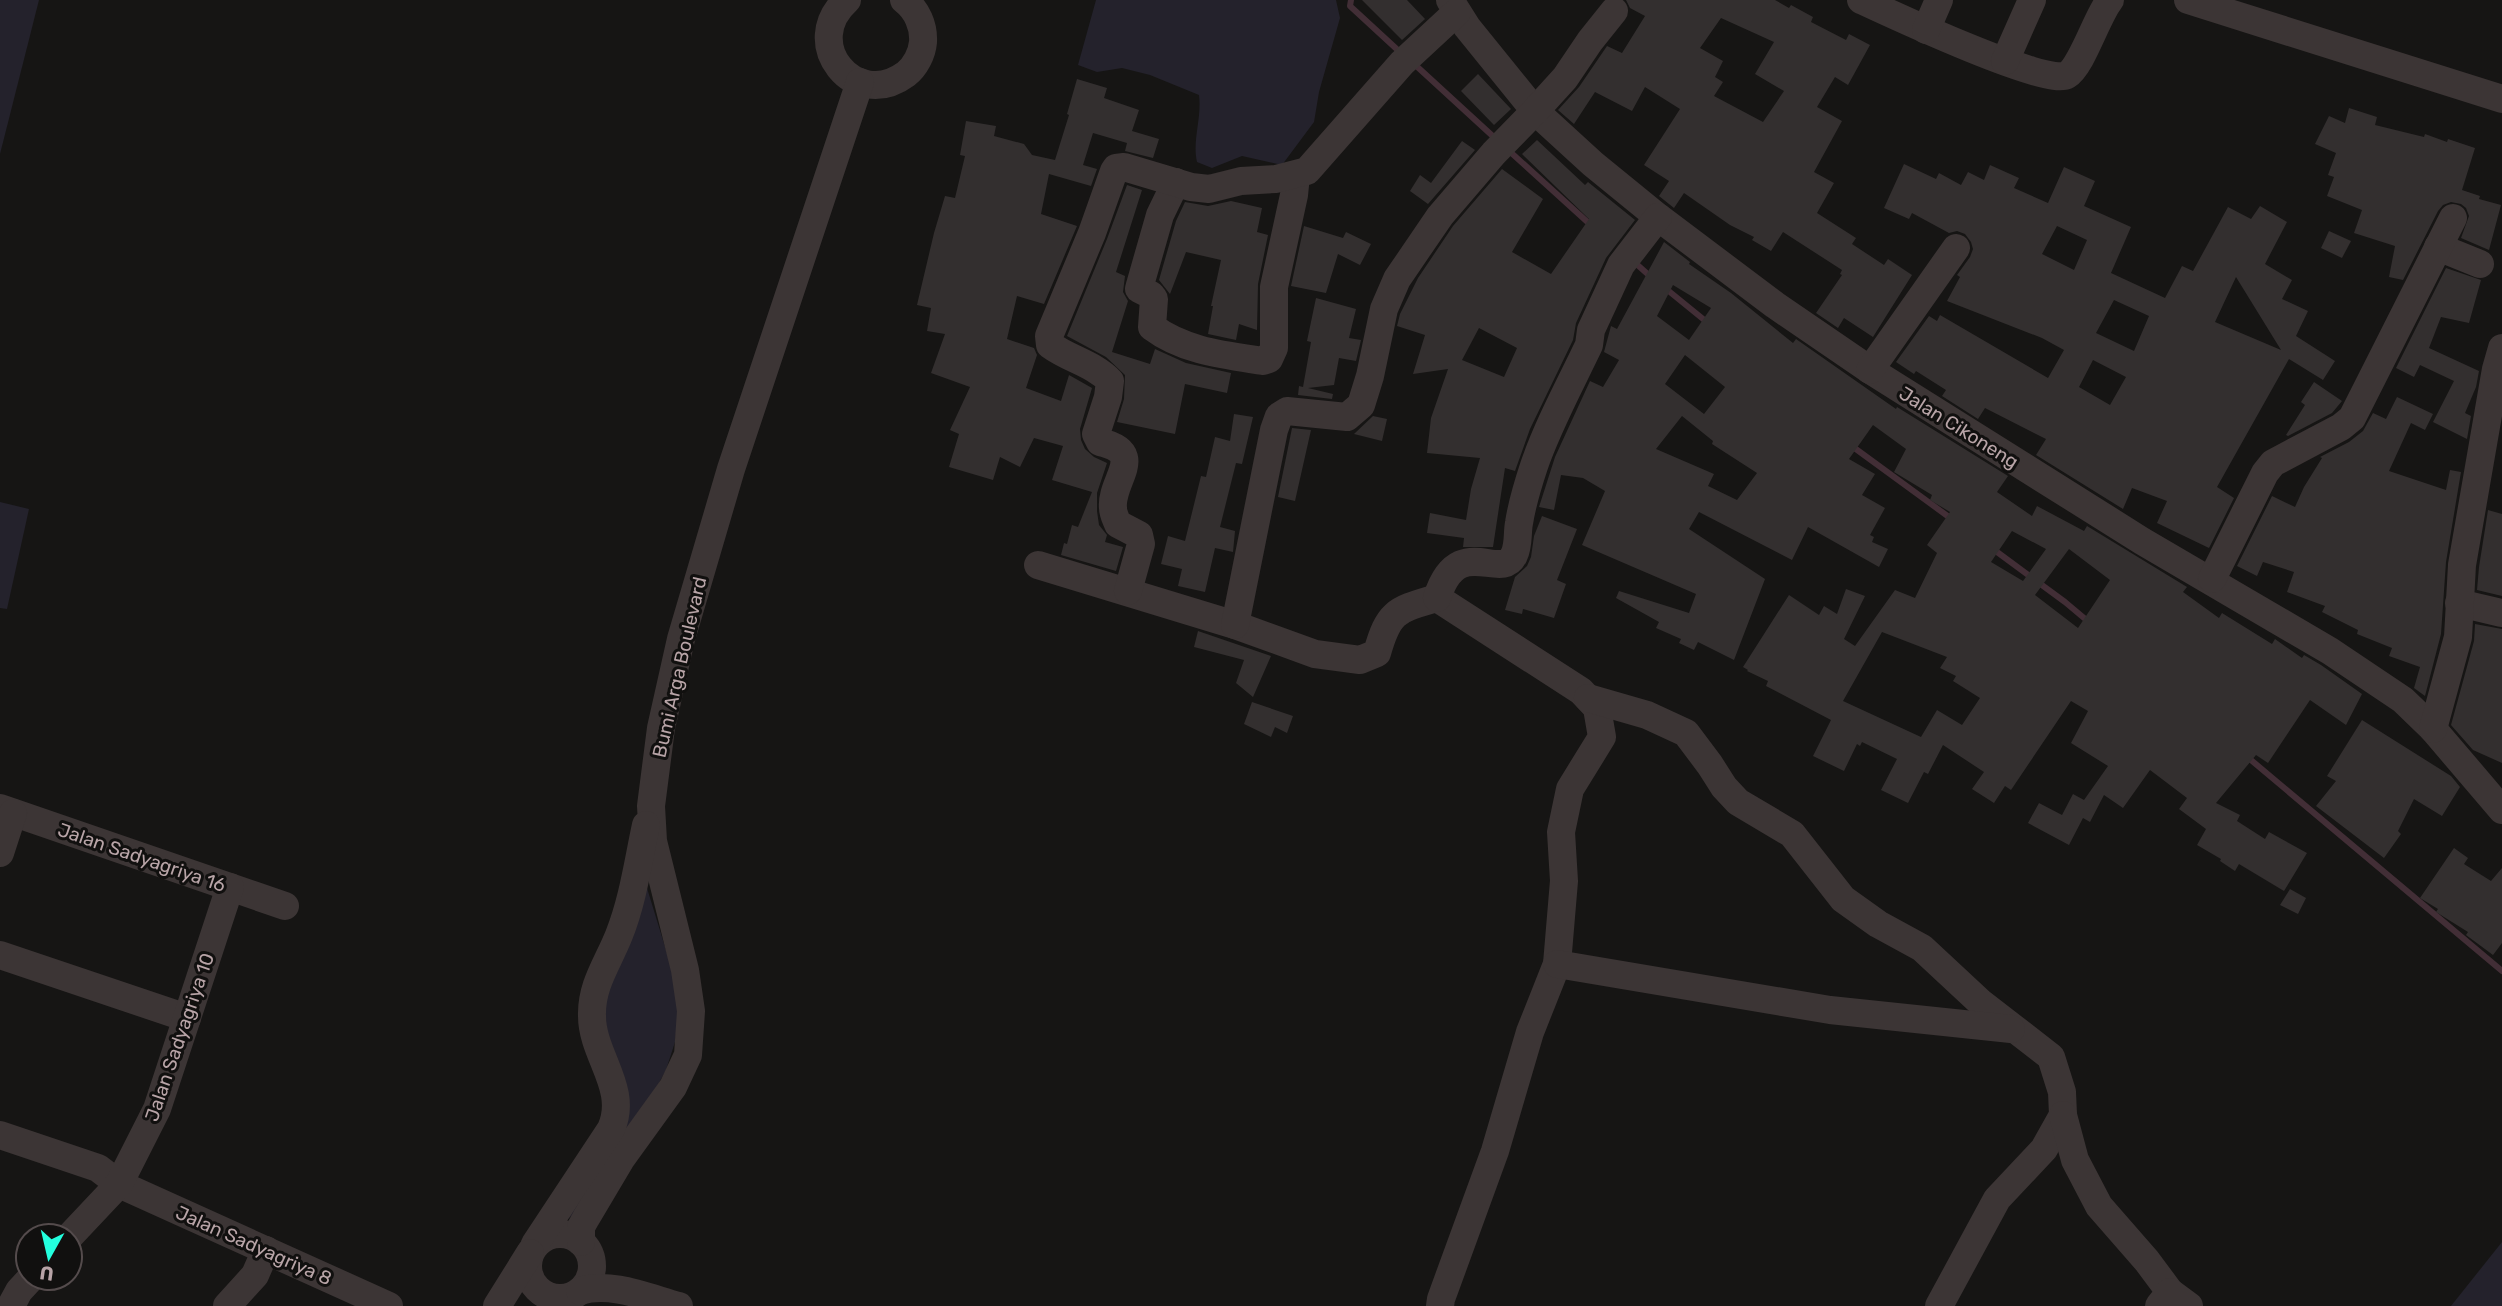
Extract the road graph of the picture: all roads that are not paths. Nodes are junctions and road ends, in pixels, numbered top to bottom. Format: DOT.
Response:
graph roads {
  1 [pos="847,0"];
  2 [pos="904,0"];
  3 [pos="1861,0"];
  4 [pos="1939,0"];
  5 [pos="2032,0"];
  6 [pos="2110,0"];
  7 [pos="2188,0"];
  8 [pos="1454,6"];
  9 [pos="1614,11"];
  10 [pos="1926,30"];
  11 [pos="2005,61"];
  12 [pos="860,82"];
  13 [pos="2502,99"];
  14 [pos="1535,111"];
  15 [pos="1296,175"];
  16 [pos="1177,182"];
  17 [pos="1658,217"];
  18 [pos="2453,218"];
  19 [pos="2438,247"];
  20 [pos="1956,248"];
  21 [pos="1623,264"];
  22 [pos="2480,264"];
  23 [pos="1615,305"];
  24 [pos="2502,348"];
  25 [pos="1870,370"];
  26 [pos="1038,565"];
  27 [pos="2212,579"];
  28 [pos="1128,591"];
  29 [pos="1437,598"];
  30 [pos="2459,603"];
  31 [pos="2501,613"];
  32 [pos="1235,625"];
  33 [pos="1588,698"];
  34 [pos="2429,726"];
  35 [pos="651,806"];
  36 [pos="2502,810"];
  37 [pos="6,811"];
  38 [pos="0,853"];
  39 [pos="230,887"];
  40 [pos="285,906"];
  41 [pos="0,955"];
  42 [pos="1556,964"];
  43 [pos="187,1018"];
  44 [pos="2011,1029"];
  45 [pos="2063,1115"];
  46 [pos="0,1135"];
  47 [pos="118,1184"];
  48 [pos="83,1222"];
  49 [pos="532,1249"];
  50 [pos="266,1250"];
  51 [pos="586,1250"];
  52 [pos="616,1290"];
  53 [pos="559,1298"];
  54 [pos="2173,1301"];
  55 [pos="1944,1304"];
  56 [pos="227,1306"];
  57 [pos="389,1306"];
  58 [pos="497,1306"];
  59 [pos="679,1306"];
  60 [pos="1440,1306"];
  1 -- 12 [label="street"];
  2 -- 12 [label="street"];
  3 -- 10 [label="street"];
  4 -- 10 [label="street"];
  5 -- 11 [label="street"];
  6 -- 11 [label="street"];
  7 -- 13 [label="street"];
  8 -- 14 [label="street, Jalan Cikoneng"];
  8 -- 15 [label="street"];
  9 -- 14 [label="street"];
  10 -- 11 [label="street"];
  12 -- 35 [label="street, Bumi Arga Boulevard"];
  14 -- 17 [label="street, Jalan Cikoneng"];
  14 -- 32 [label="street"];
  15 -- 16 [label="street"];
  15 -- 16 [label="street"];
  16 -- 28 [label="street"];
  17 -- 21 [label="street"];
  17 -- 25 [label="street, Jalan Cikoneng"];
  18 -- 19 [label="street"];
  19 -- 22 [label="street"];
  19 -- 27 [label="street"];
  20 -- 25 [label="street"];
  21 -- 23 [label="street"];
  21 -- 29 [label="street"];
  24 -- 30 [label="street"];
  25 -- 27 [label="street, Jalan Cikoneng"];
  26 -- 28 [label="street"];
  27 -- 34 [label="street, Jalan Cikoneng"];
  28 -- 32 [label="street"];
  29 -- 32 [label="street"];
  29 -- 33 [label="street"];
  30 -- 31 [label="street"];
  30 -- 34 [label="street"];
  33 -- 42 [label="street"];
  33 -- 44 [label="street"];
  34 -- 36 [label="street, Jalan Cikoneng"];
  35 -- 49 [label="street"];
  35 -- 51 [label="street, Bumi Arga Boulevard"];
  37 -- 38 [label="street"];
  37 -- 39 [label="street, Jalan Sadyagriya 16"];
  39 -- 40 [label="street, Jalan Sadyagriya 16"];
  39 -- 43 [label="street, Jalan Sadyagriya 10"];
  41 -- 43 [label="street"];
  42 -- 44 [label="street"];
  42 -- 60 [label="street"];
  43 -- 47 [label="street, Jalan Sadyagriya 10"];
  44 -- 45 [label="street"];
  45 -- 54 [label="street"];
  45 -- 55 [label="street"];
  46 -- 47 [label="street, Jalan Sadyagriya 8"];
  47 -- 48 [label="street, Jalan Sadyagriya 10"];
  47 -- 50 [label="street, Jalan Sadyagriya 8"];
  49 -- 51 [label="street"];
  49 -- 53 [label="street"];
  49 -- 58 [label="street"];
  50 -- 56 [label="street"];
  50 -- 57 [label="street, Jalan Sadyagriya 8"];
  51 -- 52 [label="street"];
  51 -- 53 [label="street"];
  52 -- 53 [label="street"];
  52 -- 59 [label="street"];
}
